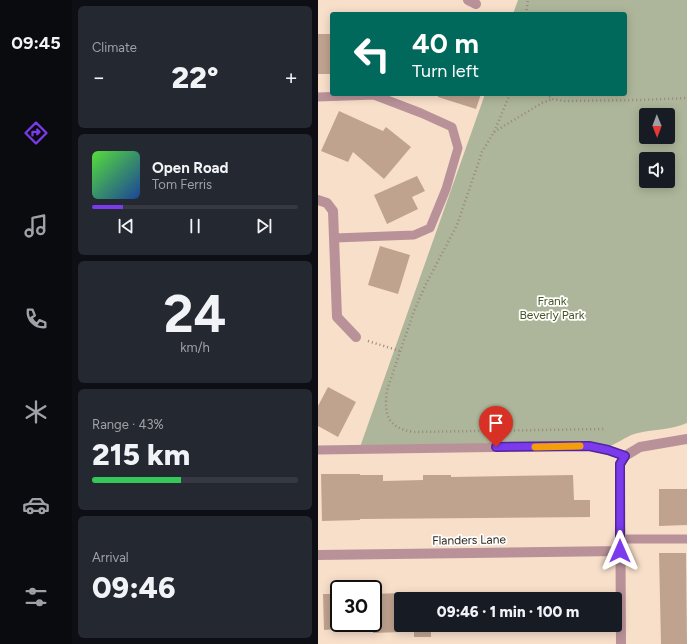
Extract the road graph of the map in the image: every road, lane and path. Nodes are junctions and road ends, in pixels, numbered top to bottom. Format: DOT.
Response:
graph roads {
  1 [pos="528,0"];
  2 [pos="526,12"];
  3 [pos="346,96"];
  4 [pos="377,96"];
  5 [pos="509,96"];
  6 [pos="549,96"];
  7 [pos="318,97"];
  8 [pos="687,98"];
  9 [pos="553,99"];
  10 [pos="494,132"];
  11 [pos="318,200"];
  12 [pos="335,238"];
  13 [pos="356,337"];
  14 [pos="400,351"];
  15 [pos="606,429"];
  16 [pos="687,439"];
  17 [pos="318,450"];
  18 [pos="625,456"];
  19 [pos="620,539"];
  20 [pos="687,539"];
  21 [pos="620,551"];
  22 [pos="318,555"];
  23 [pos="621,644"];
  1 -- 2 [label="path"];
  3 -- 7 [label="lane"];
  4 -- 12 [label="lane"];
  5 -- 10 [label="path"];
  6 -- 9 [label="path"];
  8 -- 9 [label="path"];
  9 -- 10 [label="path"];
  10 -- 14 [label="path"];
  11 -- 12 [label="street"];
  12 -- 13 [label="street"];
  13 -- 14 [label="path"];
  14 -- 15 [label="path"];
  16 -- 18 [label="street"];
  17 -- 18 [label="lane"];
  18 -- 19 [label="street"];
  19 -- 20 [label="lane"];
  19 -- 21 [label="street"];
  21 -- 22 [label="street, Flanders Lane"];
  21 -- 23 [label="street"];
}
